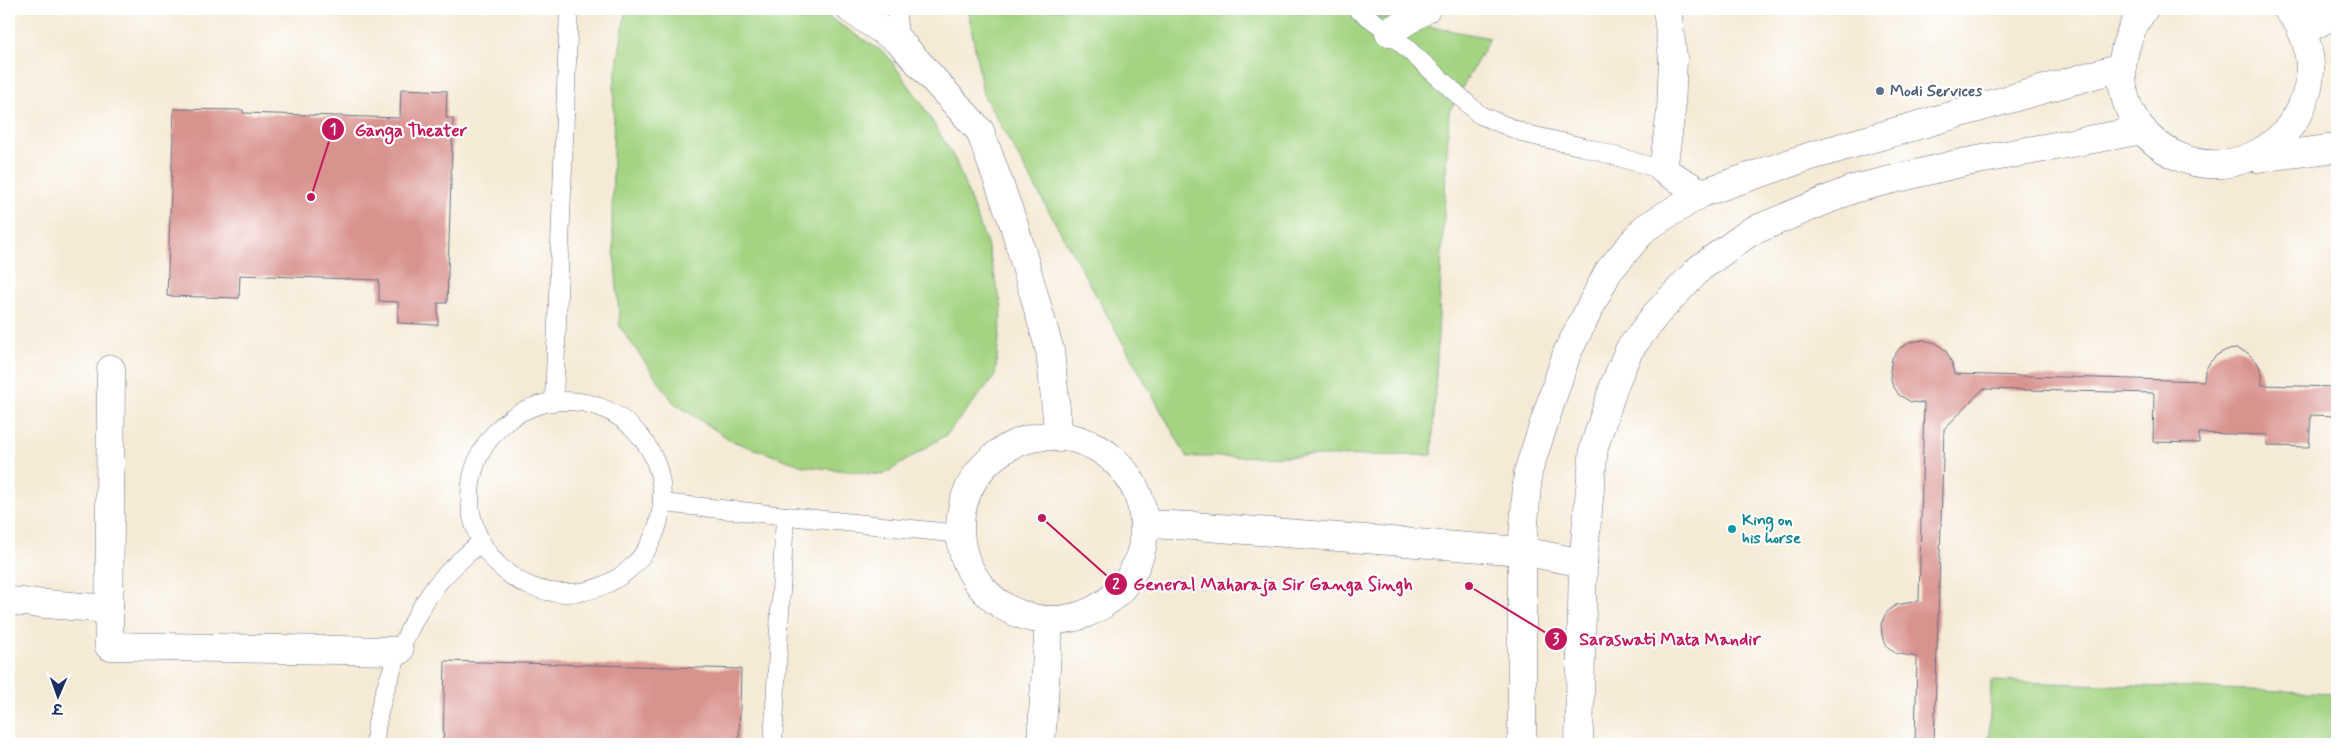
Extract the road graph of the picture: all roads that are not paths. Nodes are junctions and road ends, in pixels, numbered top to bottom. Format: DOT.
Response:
graph roads {
  1 [pos="569,9"];
  2 [pos="850,9"];
  3 [pos="896,9"];
  4 [pos="1357,9"];
  5 [pos="1426,9"];
  6 [pos="1667,9"];
  7 [pos="2144,9"];
  8 [pos="2287,9"];
  9 [pos="2337,13"];
  10 [pos="1389,32"];
  11 [pos="2302,32"];
  12 [pos="900,42"];
  13 [pos="2121,67"];
  14 [pos="2142,130"];
  15 [pos="2337,148"];
  16 [pos="2243,160"];
  17 [pos="1663,170"];
  18 [pos="1702,193"];
  19 [pos="111,369"];
  20 [pos="554,401"];
  21 [pos="1059,438"];
  22 [pos="663,503"];
  23 [pos="785,516"];
  24 [pos="1145,524"];
  25 [pos="960,534"];
  26 [pos="480,542"];
  27 [pos="1522,551"];
  28 [pos="1582,563"];
  29 [pos="9,601"];
  30 [pos="110,609"];
  31 [pos="1049,622"];
  32 [pos="399,651"];
  33 [pos="374,744"];
  34 [pos="773,744"];
  35 [pos="1041,744"];
  36 [pos="1522,744"];
  37 [pos="1579,744"];
  1 -- 20 [label="lane"];
  2 -- 12 [label="street"];
  3 -- 12 [label="lane"];
  4 -- 10 [label="lane"];
  5 -- 10 [label="street"];
  6 -- 17 [label="street"];
  7 -- 13 [label="street"];
  8 -- 11 [label="street"];
  9 -- 11 [label="street"];
  10 -- 17 [label="lane"];
  11 -- 16 [label="street"];
  12 -- 21 [label="street"];
  13 -- 14 [label="street"];
  13 -- 18 [label="street"];
  14 -- 16 [label="street"];
  14 -- 28 [label="street"];
  15 -- 16 [label="street"];
  17 -- 18 [label="street"];
  18 -- 27 [label="street"];
  19 -- 30 [label="street"];
  20 -- 22 [label="lane"];
  20 -- 26 [label="lane"];
  21 -- 24 [label="street"];
  21 -- 25 [label="street"];
  22 -- 23 [label="lane"];
  22 -- 26 [label="lane"];
  23 -- 25 [label="lane"];
  23 -- 34 [label="lane"];
  24 -- 27 [label="street"];
  24 -- 31 [label="street"];
  25 -- 31 [label="street"];
  26 -- 32 [label="lane"];
  27 -- 28 [label="street"];
  27 -- 36 [label="street"];
  28 -- 37 [label="street"];
  29 -- 30 [label="street"];
  30 -- 32 [label="street"];
  31 -- 35 [label="street"];
  32 -- 33 [label="lane"];
}
